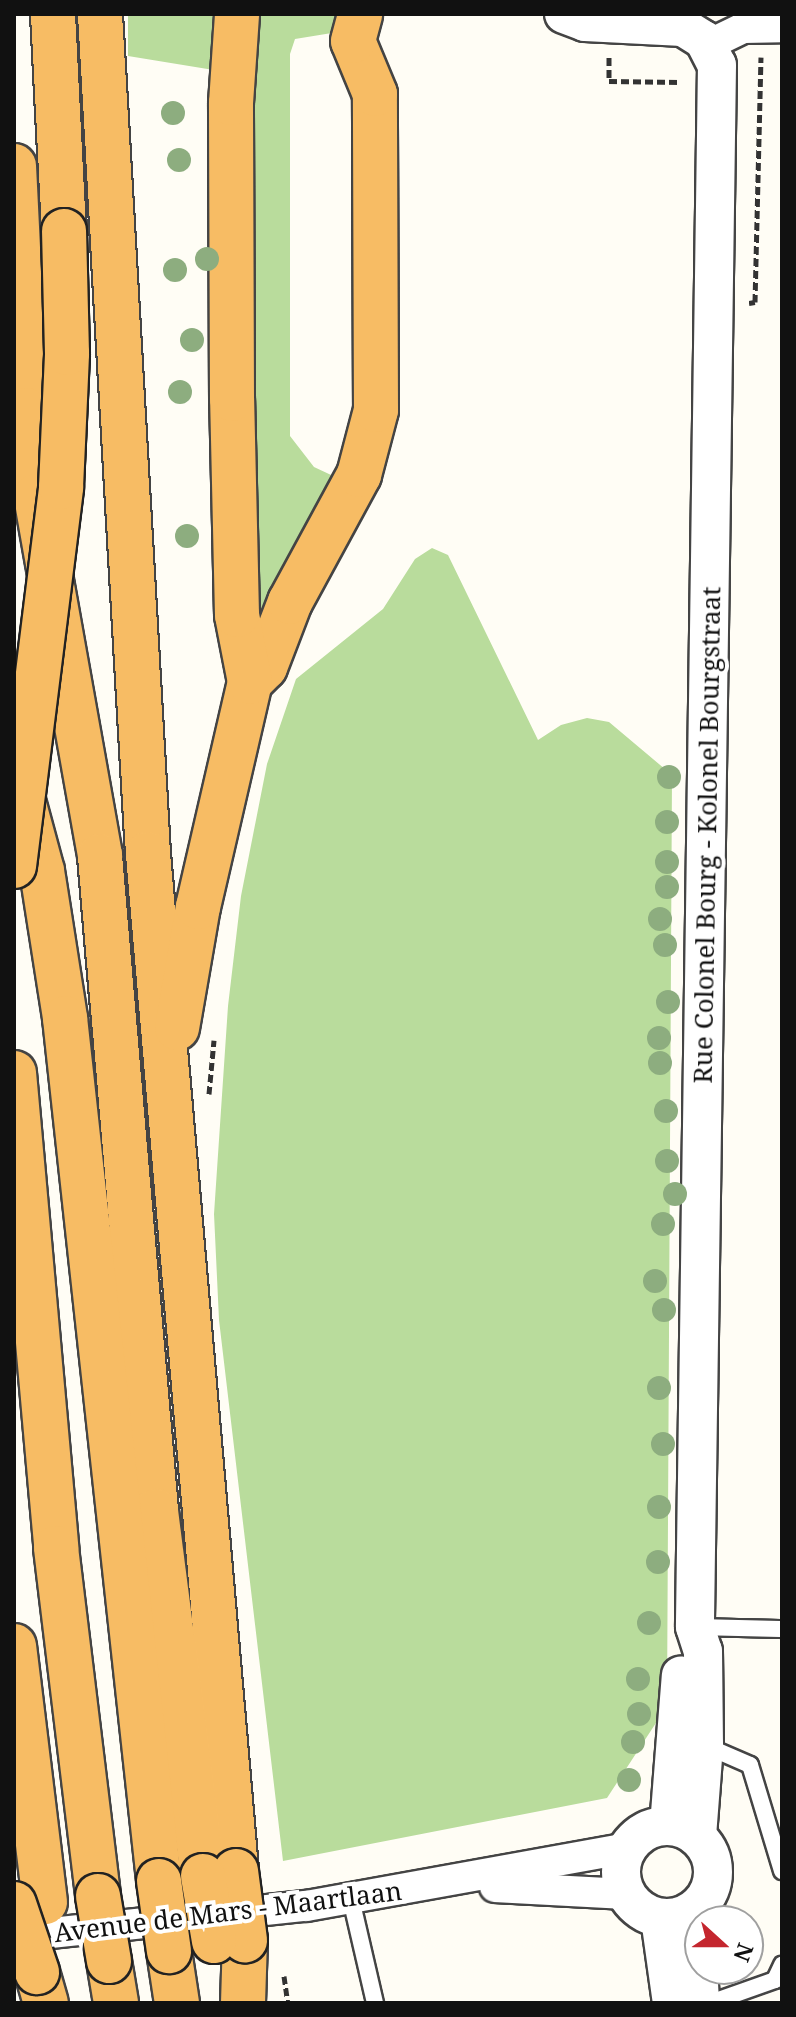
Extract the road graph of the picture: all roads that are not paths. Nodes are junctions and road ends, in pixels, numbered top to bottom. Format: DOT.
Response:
graph roads {
  1 [pos="53,14"];
  2 [pos="100,14"];
  3 [pos="237,14"];
  4 [pos="360,14"];
  5 [pos="569,15"];
  6 [pos="775,38"];
  7 [pos="708,45"];
  8 [pos="14,166"];
  9 [pos="250,682"];
  10 [pos="14,770"];
  11 [pos="14,866"];
  12 [pos="14,1073"];
  13 [pos="167,1090"];
  14 [pos="695,1627"];
  15 [pos="782,1629"];
  16 [pos="14,1646"];
  17 [pos="704,1745"];
  18 [pos="683,1831"];
  19 [pos="627,1848"];
  20 [pos="782,1871"];
  21 [pos="220,1874"];
  22 [pos="441,1885"];
  23 [pos="625,1894"];
  24 [pos="351,1899"];
  25 [pos="30,1903"];
  26 [pos="677,1914"];
  27 [pos="229,1940"];
  28 [pos="782,1965"];
  29 [pos="37,1974"];
  30 [pos="112,1982"];
  31 [pos="177,2003"];
  32 [pos="226,2003"];
  33 [pos="243,2003"];
  34 [pos="375,2003"];
  35 [pos="672,2003"];
  36 [pos="700,2003"];
  37 [pos="710,2003"];
  1 -- 11 [label="highway, bridge"];
  2 -- 13 [label="highway"];
  3 -- 9 [label="highway"];
  4 -- 9 [label="highway"];
  5 -- 7 [label="street"];
  6 -- 7 [label="street"];
  7 -- 14 [label="street, Rue Colonel Bourg - Kolonel Bourgstraat"];
  8 -- 21 [label="highway"];
  9 -- 13 [label="highway"];
  10 -- 31 [label="highway, bridge"];
  12 -- 30 [label="highway, bridge"];
  13 -- 21 [label="highway"];
  14 -- 15 [label="lane"];
  14 -- 17 [label="street, Rue Colonel Bourg - Kolonel Bourgstraat"];
  14 -- 18 [label="street, Rue Colonel Bourg - Kolonel Bourgstraat"];
  16 -- 25 [label="highway"];
  17 -- 18 [label="street, Rue Colonel Bourg - Kolonel Bourgstraat"];
  17 -- 20 [label="lane"];
  18 -- 19 [label="street"];
  18 -- 26 [label="street, Rue Colonel Bourg - Kolonel Bourgstraat"];
  19 -- 22 [label="street, Avenue de Mars - Maartlaan"];
  19 -- 23 [label="street"];
  21 -- 27 [label="highway, bridge"];
  22 -- 23 [label="street, Avenue de Mars - Maartlaan"];
  22 -- 24 [label="street, Avenue de Mars - Maartlaan"];
  23 -- 26 [label="street"];
  24 -- 29 [label="street, Avenue de Mars - Maartlaan"];
  24 -- 34 [label="lane"];
  25 -- 29 [label="highway, bridge"];
  26 -- 35 [label="street"];
  26 -- 36 [label="street, Rue Colonel Bourg - Kolonel Bourgstraat"];
  27 -- 32 [label="highway"];
  27 -- 33 [label="highway"];
  28 -- 37 [label="lane"];
}
